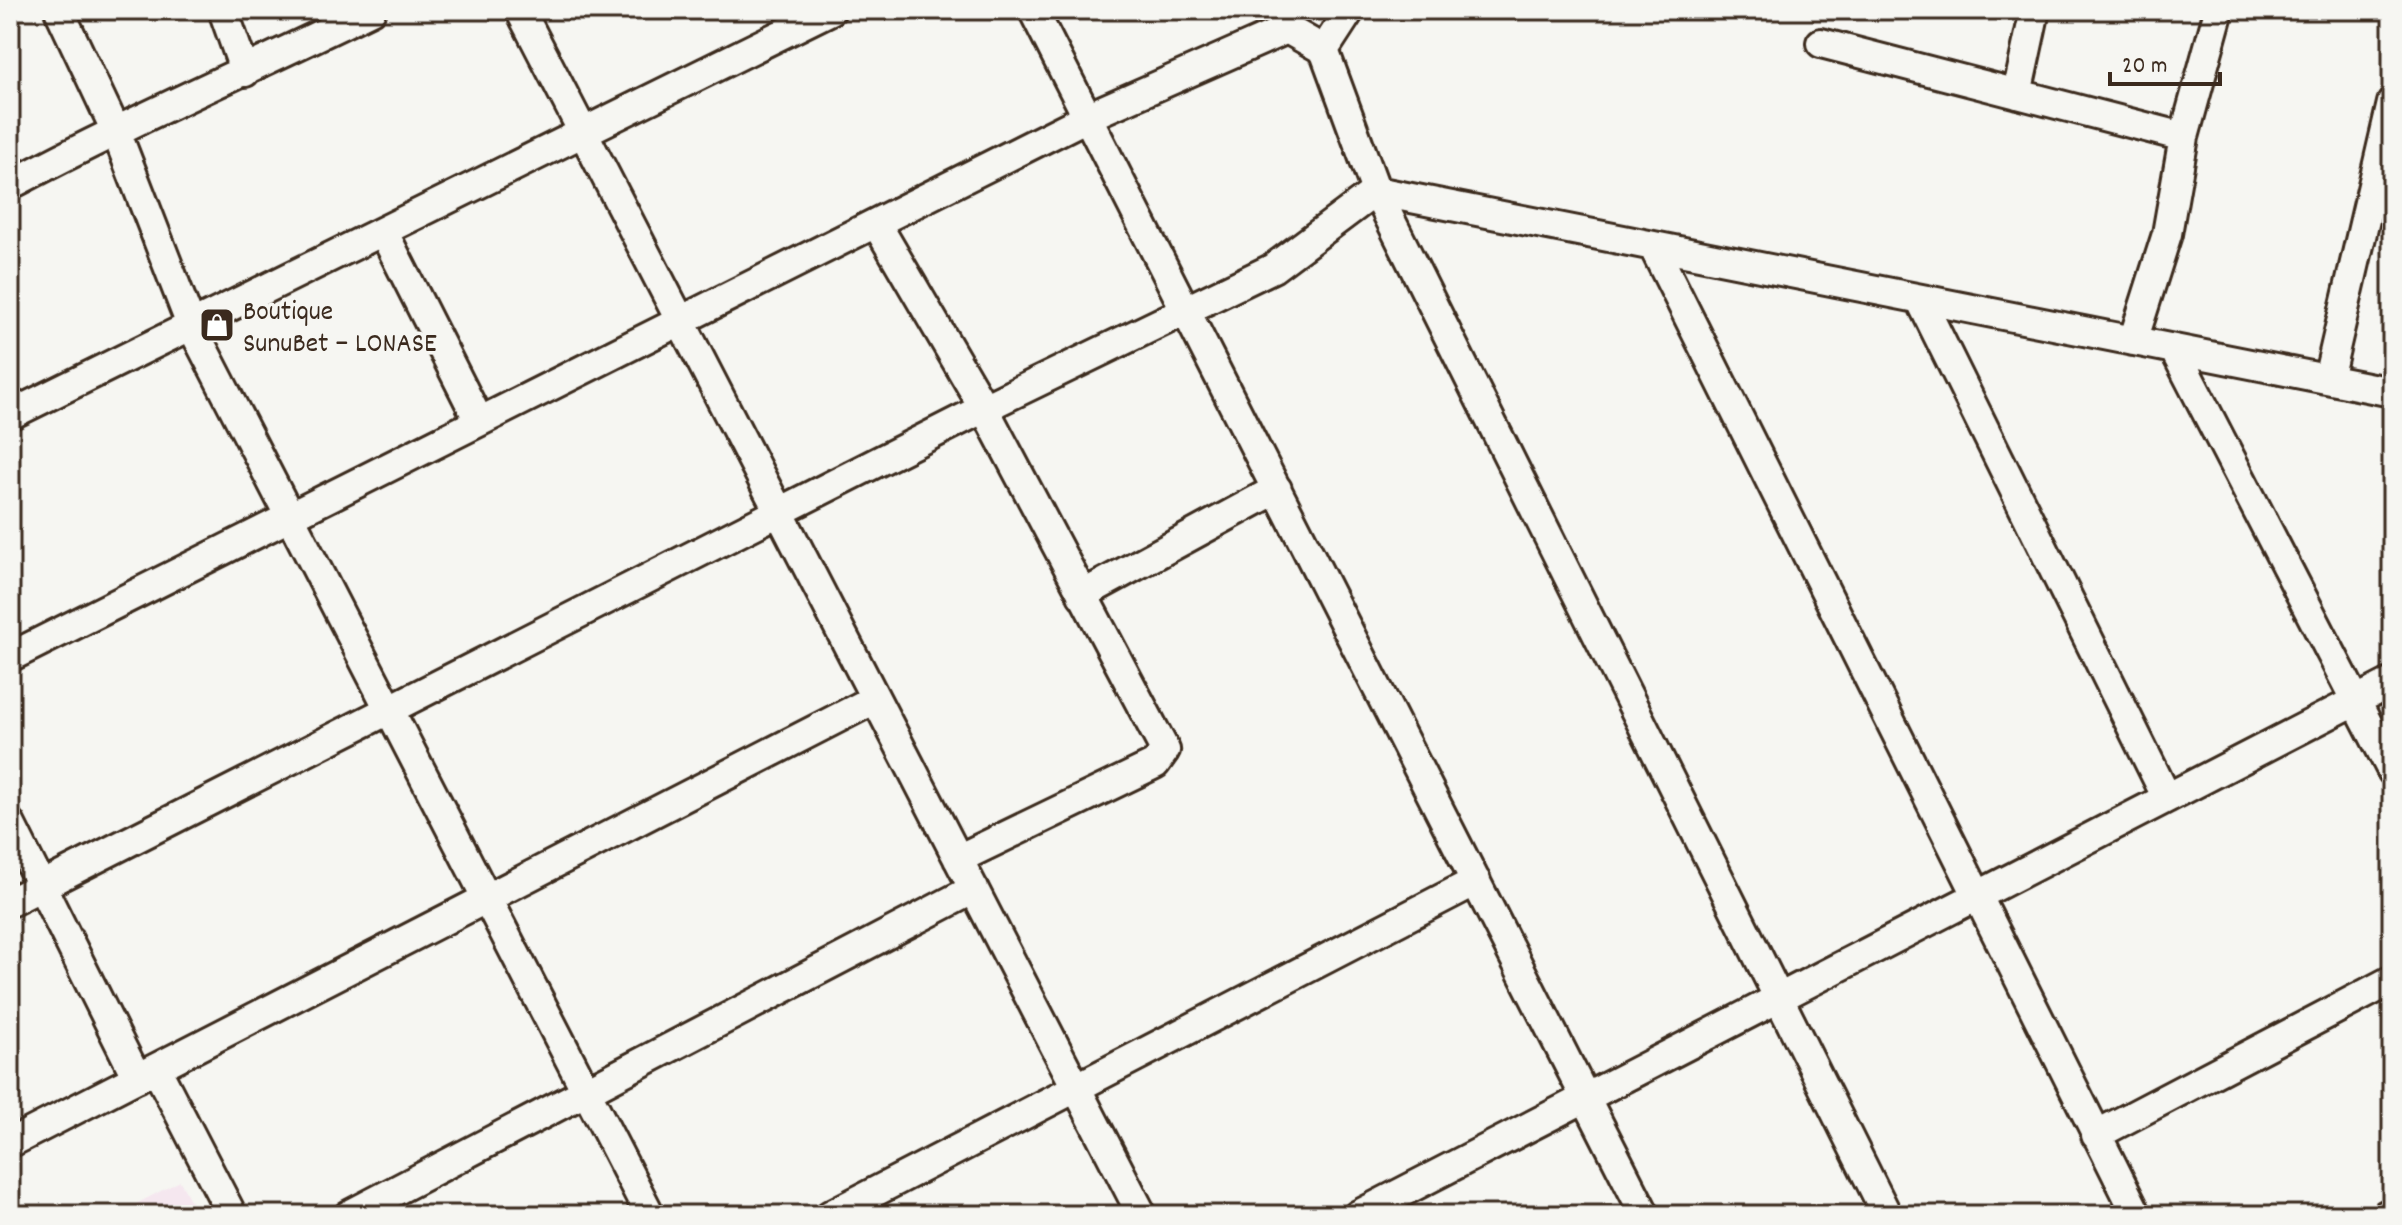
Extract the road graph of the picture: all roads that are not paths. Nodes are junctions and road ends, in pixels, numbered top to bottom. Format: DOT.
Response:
graph roads {
  1 [pos="59,10"];
  2 [pos="223,10"];
  3 [pos="371,10"];
  4 [pos="520,10"];
  5 [pos="831,10"];
  6 [pos="1033,10"];
  7 [pos="1350,10"];
  8 [pos="2035,10"];
  9 [pos="2219,10"];
  10 [pos="1282,20"];
  11 [pos="1821,43"];
  12 [pos="1324,50"];
  13 [pos="245,72"];
  14 [pos="2017,94"];
  15 [pos="2392,103"];
  16 [pos="1087,117"];
  17 [pos="115,129"];
  18 [pos="583,132"];
  19 [pos="2184,137"];
  20 [pos="2384,174"];
  21 [pos="10,185"];
  22 [pos="1376,191"];
  23 [pos="876,223"];
  24 [pos="383,231"];
  25 [pos="1653,246"];
  26 [pos="1920,299"];
  27 [pos="1185,310"];
  28 [pos="680,321"];
  29 [pos="191,325"];
  30 [pos="2133,341"];
  31 [pos="2174,349"];
  32 [pos="2328,379"];
  33 [pos="2392,392"];
  34 [pos="984,408"];
  35 [pos="10,415"];
  36 [pos="479,421"];
  37 [pos="1277,489"];
  38 [pos="780,514"];
  39 [pos="289,517"];
  40 [pos="1082,595"];
  41 [pos="10,657"];
  42 [pos="2392,682"];
  43 [pos="875,699"];
  44 [pos="2356,700"];
  45 [pos="390,711"];
  46 [pos="2392,771"];
  47 [pos="2167,798"];
  48 [pos="10,823"];
  49 [pos="958,859"];
  50 [pos="1476,881"];
  51 [pos="42,886"];
  52 [pos="974,889"];
  53 [pos="1977,896"];
  54 [pos="487,898"];
  55 [pos="10,902"];
  56 [pos="2392,980"];
  57 [pos="1777,999"];
  58 [pos="146,1073"];
  59 [pos="1076,1087"];
  60 [pos="586,1091"];
  61 [pos="1586,1097"];
  62 [pos="2096,1135"];
  63 [pos="10,1143"];
  64 [pos="2392,1212"];
  65 [pos="232,1215"];
  66 [pos="349,1215"];
  67 [pos="650,1215"];
  68 [pos="830,1215"];
  69 [pos="1142,1215"];
  70 [pos="1358,1215"];
  71 [pos="1645,1215"];
  72 [pos="1887,1215"];
  73 [pos="2137,1215"];
  74 [pos="2386,1215"];
  1 -- 17 [label="street"];
  2 -- 13 [label="street"];
  3 -- 13 [label="street"];
  4 -- 18 [label="street"];
  5 -- 18 [label="street"];
  6 -- 16 [label="street"];
  7 -- 12 [label="street"];
  8 -- 14 [label="street"];
  9 -- 19 [label="street"];
  10 -- 12 [label="street"];
  10 -- 16 [label="street"];
  11 -- 14 [label="street"];
  12 -- 22 [label="street"];
  13 -- 17 [label="street"];
  14 -- 19 [label="street"];
  15 -- 20 [label="street"];
  16 -- 23 [label="street"];
  16 -- 27 [label="street"];
  17 -- 21 [label="street"];
  17 -- 29 [label="street"];
  18 -- 24 [label="street"];
  18 -- 28 [label="street"];
  19 -- 30 [label="street"];
  20 -- 32 [label="street"];
  22 -- 25 [label="street"];
  22 -- 27 [label="street"];
  22 -- 57 [label="street"];
  23 -- 28 [label="street"];
  23 -- 34 [label="street"];
  24 -- 29 [label="street"];
  24 -- 36 [label="street"];
  25 -- 26 [label="street"];
  25 -- 53 [label="street"];
  26 -- 30 [label="street"];
  26 -- 47 [label="street"];
  27 -- 34 [label="street"];
  27 -- 37 [label="street"];
  28 -- 36 [label="street"];
  28 -- 38 [label="street"];
  29 -- 35 [label="street"];
  29 -- 39 [label="street"];
  30 -- 31 [label="street"];
  31 -- 32 [label="street"];
  31 -- 44 [label="street"];
  32 -- 33 [label="street"];
  34 -- 38 [label="street"];
  34 -- 40 [label="street"];
  36 -- 39 [label="street"];
  37 -- 40 [label="street"];
  37 -- 50 [label="street"];
  38 -- 43 [label="street"];
  38 -- 45 [label="street"];
  39 -- 41 [label="street"];
  39 -- 45 [label="street"];
  40 -- 49 [label="street"];
  42 -- 44 [label="street"];
  43 -- 49 [label="street"];
  43 -- 54 [label="street"];
  44 -- 46 [label="street"];
  44 -- 47 [label="street"];
  45 -- 51 [label="street"];
  45 -- 54 [label="street"];
  47 -- 53 [label="street"];
  48 -- 51 [label="street"];
  49 -- 52 [label="street"];
  50 -- 59 [label="street"];
  50 -- 61 [label="street"];
  51 -- 55 [label="street"];
  51 -- 58 [label="street"];
  52 -- 59 [label="street"];
  52 -- 60 [label="street"];
  53 -- 57 [label="street"];
  53 -- 62 [label="street"];
  54 -- 58 [label="street"];
  54 -- 60 [label="street"];
  56 -- 62 [label="street"];
  57 -- 61 [label="street"];
  57 -- 72 [label="street"];
  58 -- 63 [label="street"];
  58 -- 65 [label="street"];
  59 -- 68 [label="street"];
  59 -- 69 [label="street"];
  60 -- 66 [label="street"];
  60 -- 67 [label="street"];
  61 -- 70 [label="street"];
  61 -- 71 [label="street"];
  62 -- 73 [label="street"];
  64 -- 74 [label="street"];
}
